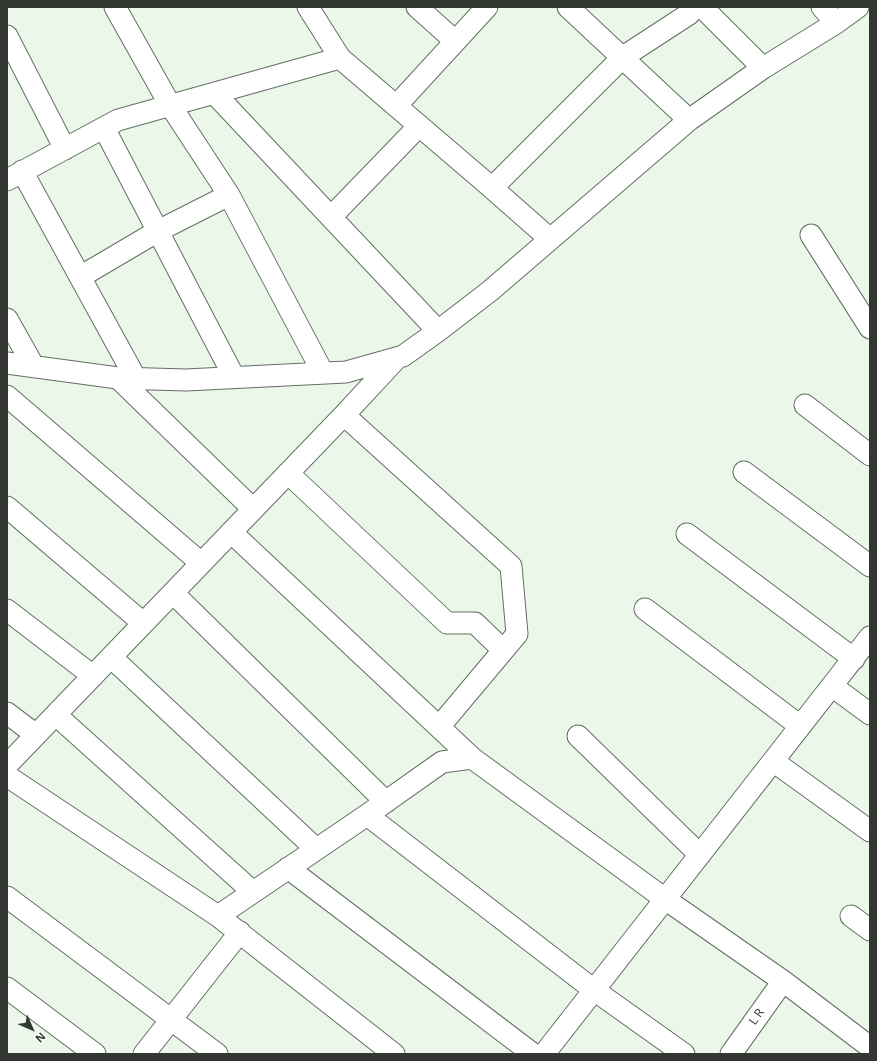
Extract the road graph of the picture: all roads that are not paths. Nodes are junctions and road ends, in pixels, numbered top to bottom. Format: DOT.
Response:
graph roads {
  1 [pos="115,7"];
  2 [pos="308,7"];
  3 [pos="417,7"];
  4 [pos="486,7"];
  5 [pos="568,7"];
  6 [pos="695,7"];
  7 [pos="702,7"];
  8 [pos="822,7"];
  9 [pos="858,7"];
  10 [pos="836,23"];
  11 [pos="7,36"];
  12 [pos="455,41"];
  13 [pos="623,57"];
  14 [pos="340,58"];
  15 [pos="763,68"];
  16 [pos="215,94"];
  17 [pos="170,105"];
  18 [pos="396,106"];
  19 [pos="689,120"];
  20 [pos="419,126"];
  21 [pos="104,128"];
  22 [pos="65,149"];
  23 [pos="15,176"];
  24 [pos="492,188"];
  25 [pos="229,195"];
  26 [pos="331,217"];
  27 [pos="158,232"];
  28 [pos="811,235"];
  29 [pos="550,239"];
  30 [pos="80,277"];
  31 [pos="7,319"];
  32 [pos="870,328"];
  33 [pos="438,331"];
  34 [pos="397,358"];
  35 [pos="7,363"];
  36 [pos="34,367"];
  37 [pos="323,373"];
  38 [pos="234,377"];
  39 [pos="127,379"];
  40 [pos="7,396"];
  41 [pos="805,405"];
  42 [pos="344,415"];
  43 [pos="870,455"];
  44 [pos="744,472"];
  45 [pos="288,473"];
  46 [pos="7,507"];
  47 [pos="253,509"];
  48 [pos="231,532"];
  49 [pos="687,534"];
  50 [pos="201,563"];
  51 [pos="870,566"];
  52 [pos="173,593"];
  53 [pos="7,610"];
  54 [pos="645,610"];
  55 [pos="143,624"];
  56 [pos="870,637"];
  57 [pos="503,650"];
  58 [pos="111,657"];
  59 [pos="854,659"];
  60 [pos="93,676"];
  61 [pos="832,686"];
  62 [pos="7,713"];
  63 [pos="870,714"];
  64 [pos="56,715"];
  65 [pos="800,726"];
  66 [pos="439,727"];
  67 [pos="36,735"];
  68 [pos="578,736"];
  69 [pos="472,758"];
  70 [pos="774,761"];
  71 [pos="7,765"];
  72 [pos="7,776"];
  73 [pos="386,802"];
  74 [pos="367,815"];
  75 [pos="870,831"];
  76 [pos="316,849"];
  77 [pos="700,855"];
  78 [pos="288,868"];
  79 [pos="254,892"];
  80 [pos="7,897"];
  81 [pos="665,899"];
  82 [pos="218,916"];
  83 [pos="851,916"];
  84 [pos="870,930"];
  85 [pos="240,932"];
  86 [pos="783,981"];
  87 [pos="7,988"];
  88 [pos="594,990"];
  89 [pos="171,1020"];
  90 [pos="870,1046"];
  91 [pos="95,1054"];
  92 [pos="144,1054"];
  93 [pos="217,1054"];
  94 [pos="394,1054"];
  95 [pos="533,1054"];
  96 [pos="544,1054"];
  97 [pos="684,1054"];
  98 [pos="733,1054"];
  1 -- 17 [label="street"];
  2 -- 14 [label="street"];
  3 -- 12 [label="street"];
  4 -- 12 [label="street"];
  5 -- 13 [label="street"];
  6 -- 13 [label="street"];
  7 -- 15 [label="street"];
  8 -- 10 [label="street"];
  9 -- 10 [label="street"];
  10 -- 15 [label="street"];
  11 -- 22 [label="street"];
  12 -- 18 [label="street"];
  13 -- 19 [label="street"];
  13 -- 24 [label="street"];
  14 -- 16 [label="street"];
  14 -- 18 [label="street"];
  15 -- 19 [label="street"];
  16 -- 17 [label="street"];
  16 -- 26 [label="street"];
  17 -- 21 [label="street"];
  17 -- 25 [label="street"];
  18 -- 20 [label="street"];
  19 -- 29 [label="street"];
  20 -- 24 [label="street"];
  20 -- 26 [label="street"];
  21 -- 22 [label="street"];
  21 -- 27 [label="street"];
  22 -- 23 [label="street"];
  23 -- 30 [label="street"];
  24 -- 29 [label="street"];
  25 -- 27 [label="street"];
  25 -- 37 [label="street"];
  26 -- 33 [label="street"];
  27 -- 30 [label="street"];
  27 -- 38 [label="street"];
  28 -- 32 [label="street"];
  29 -- 33 [label="street"];
  30 -- 39 [label="street"];
  31 -- 36 [label="street"];
  33 -- 34 [label="street"];
  34 -- 37 [label="street"];
  34 -- 42 [label="street"];
  35 -- 36 [label="street"];
  36 -- 39 [label="street"];
  37 -- 38 [label="street"];
  38 -- 39 [label="street"];
  39 -- 47 [label="street"];
  40 -- 50 [label="street"];
  41 -- 43 [label="street"];
  42 -- 45 [label="street"];
  42 -- 57 [label="street"];
  44 -- 51 [label="street"];
  45 -- 47 [label="street"];
  45 -- 57 [label="street"];
  46 -- 55 [label="street"];
  47 -- 48 [label="street"];
  48 -- 50 [label="street"];
  48 -- 66 [label="street"];
  49 -- 59 [label="street"];
  50 -- 52 [label="street"];
  52 -- 55 [label="street"];
  52 -- 73 [label="street"];
  53 -- 60 [label="street"];
  54 -- 65 [label="street"];
  55 -- 58 [label="street"];
  56 -- 59 [label="street"];
  57 -- 66 [label="street"];
  58 -- 60 [label="street"];
  58 -- 76 [label="street"];
  59 -- 61 [label="street"];
  60 -- 64 [label="street"];
  61 -- 63 [label="street"];
  61 -- 65 [label="street"];
  62 -- 67 [label="street"];
  64 -- 67 [label="street"];
  64 -- 79 [label="street"];
  65 -- 70 [label="street"];
  66 -- 69 [label="street"];
  67 -- 71 [label="street"];
  68 -- 77 [label="street"];
  69 -- 73 [label="street"];
  69 -- 81 [label="street"];
  70 -- 75 [label="street"];
  70 -- 77 [label="street"];
  72 -- 82 [label="street"];
  73 -- 74 [label="street"];
  74 -- 76 [label="street"];
  74 -- 88 [label="street"];
  76 -- 78 [label="street"];
  77 -- 81 [label="street"];
  78 -- 79 [label="street"];
  78 -- 95 [label="street"];
  79 -- 82 [label="street"];
  80 -- 89 [label="street"];
  81 -- 86 [label="street"];
  81 -- 88 [label="street"];
  82 -- 85 [label="street"];
  83 -- 84 [label="street"];
  85 -- 89 [label="street"];
  85 -- 94 [label="street"];
  86 -- 90 [label="street"];
  86 -- 98 [label="street, L R"];
  87 -- 91 [label="street"];
  88 -- 96 [label="street"];
  88 -- 97 [label="street"];
  89 -- 92 [label="street"];
  89 -- 93 [label="street"];
}
